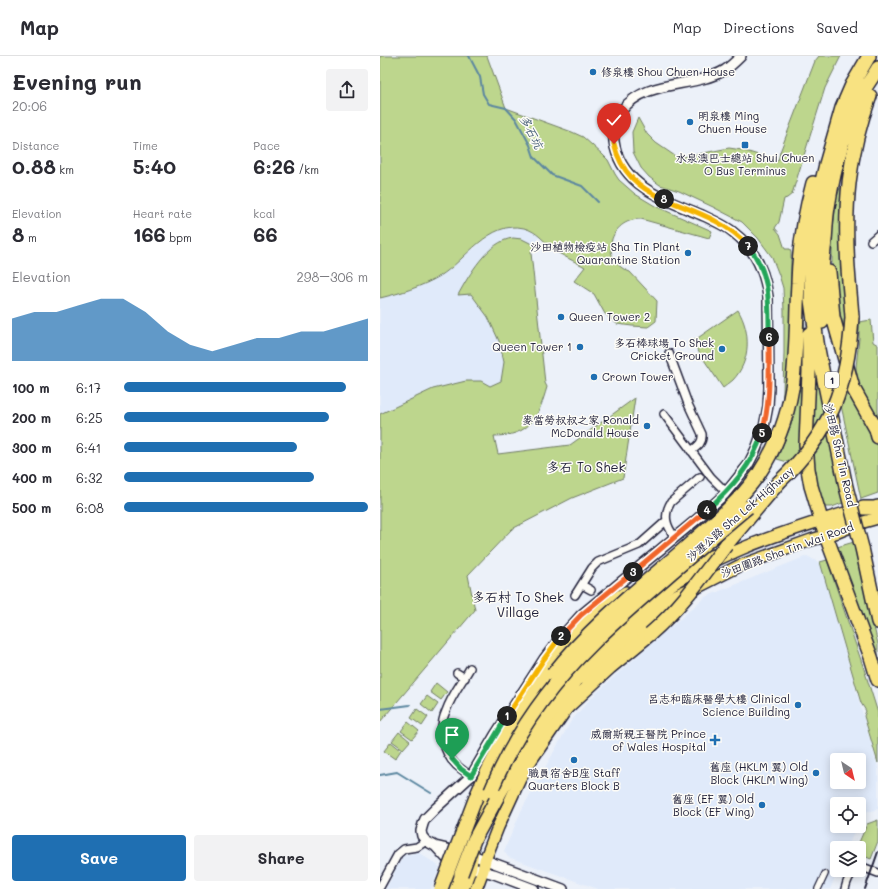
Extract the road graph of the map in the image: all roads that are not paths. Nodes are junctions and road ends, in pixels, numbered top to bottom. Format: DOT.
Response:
graph roads {
  1 [pos="741,56"];
  2 [pos="869,56"];
  3 [pos="878,68"];
  4 [pos="878,77"];
  5 [pos="842,108"];
  6 [pos="825,234"];
  7 [pos="878,235"];
  8 [pos="871,241"];
  9 [pos="811,300"];
  10 [pos="669,353"];
  11 [pos="664,414"];
  12 [pos="878,437"];
  13 [pos="691,451"];
  14 [pos="700,477"];
  15 [pos="779,482"];
  16 [pos="851,486"];
  17 [pos="726,492"];
  18 [pos="878,502"];
  19 [pos="878,507"];
  20 [pos="863,508"];
  21 [pos="878,518"];
  22 [pos="822,520"];
  23 [pos="666,521"];
  24 [pos="860,523"];
  25 [pos="826,536"];
  26 [pos="675,537"];
  27 [pos="866,547"];
  28 [pos="732,552"];
  29 [pos="878,584"];
  30 [pos="582,585"];
  31 [pos="695,588"];
  32 [pos="591,590"];
  33 [pos="575,596"];
  34 [pos="878,622"];
  35 [pos="470,668"];
  36 [pos="457,673"];
  37 [pos="465,678"];
  38 [pos="878,680"];
  39 [pos="529,700"];
  40 [pos="567,708"];
  41 [pos="471,776"];
  42 [pos="474,840"];
  43 [pos="426,841"];
  44 [pos="435,846"];
  45 [pos="472,855"];
  46 [pos="484,865"];
  47 [pos="471,867"];
  48 [pos="866,868"];
  49 [pos="878,873"];
  50 [pos="824,874"];
  51 [pos="849,877"];
  52 [pos="380,887"];
  53 [pos="441,889"];
  54 [pos="455,889"];
  55 [pos="463,889"];
  56 [pos="476,889"];
  57 [pos="534,889"];
  58 [pos="563,889"];
  59 [pos="818,889"];
  60 [pos="845,889"];
  1 -- 17 [label="street"];
  2 -- 5 [label="highway, 沙田路 Sha Tin Road / 1"];
  3 -- 6 [label="highway, 沙田路 Sha Tin Road / 1"];
  4 -- 15 [label="highway, 沙瀝公路 Sha Lek Highway, bridge"];
  5 -- 9 [label="highway, 沙田路 Sha Tin Road / 1"];
  5 -- 39 [label="highway, 沙瀝公路 Sha Lek Highway, bridge"];
  6 -- 12 [label="highway"];
  6 -- 16 [label="highway, 沙田路 Sha Tin Road / 1"];
  7 -- 8 [label="street"];
  9 -- 16 [label="highway, 沙田路 Sha Tin Road / 1"];
  9 -- 22 [label="highway"];
  10 -- 13 [label="street"];
  11 -- 13 [label="street"];
  13 -- 17 [label="street"];
  14 -- 23 [label="street"];
  15 -- 40 [label="highway, bridge"];
  15 -- 42 [label="highway, 沙瀝公路 Sha Lek Highway, bridge"];
  16 -- 27 [label="highway, 沙田路 Sha Tin Road / 1, bridge"];
  17 -- 26 [label="street"];
  18 -- 20 [label="main road, 沙田圍路 Sha Tin Wai Road"];
  19 -- 20 [label="highway"];
  20 -- 22 [label="main road, 沙田圍路 Sha Tin Wai Road"];
  21 -- 24 [label="main road, 沙田圍路 Sha Tin Wai Road"];
  22 -- 24 [label="highway"];
  22 -- 25 [label="highway"];
  22 -- 28 [label="main road, 沙田圍路 Sha Tin Wai Road"];
  23 -- 26 [label="street"];
  23 -- 30 [label="street"];
  24 -- 25 [label="main road, 沙田圍路 Sha Tin Wai Road"];
  25 -- 31 [label="main road, 沙田圍路 Sha Tin Wai Road"];
  25 -- 38 [label="highway"];
  26 -- 41 [label="street"];
  27 -- 29 [label="highway, 沙田路 Sha Tin Road / 1"];
  27 -- 34 [label="highway, 沙田路 Sha Tin Road / 1"];
  28 -- 39 [label="highway"];
  28 -- 45 [label="main road, 沙田圍路 Sha Tin Wai Road"];
  30 -- 32 [label="street"];
  30 -- 33 [label="street"];
  31 -- 40 [label="main road, 沙田圍路 Sha Tin Wai Road"];
  31 -- 42 [label="highway, bridge"];
  35 -- 37 [label="street"];
  36 -- 37 [label="street"];
  37 -- 41 [label="street"];
  39 -- 53 [label="highway, 沙瀝公路 Sha Lek Highway, bridge"];
  40 -- 46 [label="main road, 沙田圍路 Sha Tin Wai Road"];
  41 -- 43 [label="street"];
  42 -- 54 [label="highway, 沙瀝公路 Sha Lek Highway, bridge"];
  43 -- 44 [label="street"];
  43 -- 52 [label="street"];
  44 -- 45 [label="street"];
  44 -- 47 [label="street"];
  45 -- 46 [label="street"];
  45 -- 47 [label="main road, 沙田圍路 Sha Tin Wai Road"];
  46 -- 47 [label="street"];
  46 -- 56 [label="main road, 沙田圍路 Sha Tin Wai Road"];
  46 -- 57 [label="street"];
  46 -- 58 [label="street"];
  47 -- 55 [label="main road, 沙田圍路 Sha Tin Wai Road"];
  48 -- 49 [label="street"];
  50 -- 59 [label="street"];
  51 -- 60 [label="street"];
}
